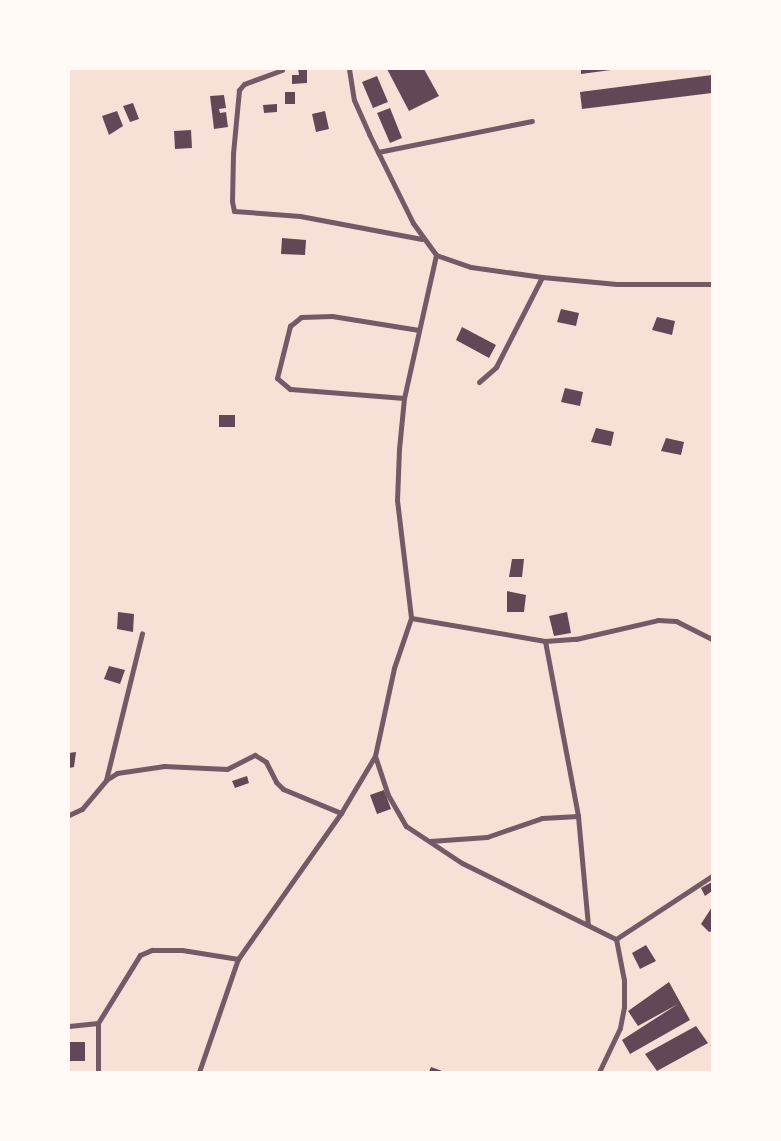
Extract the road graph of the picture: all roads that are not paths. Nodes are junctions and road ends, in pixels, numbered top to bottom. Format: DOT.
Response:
graph roads {
  1 [pos="349,69"];
  2 [pos="282,70"];
  3 [pos="532,121"];
  4 [pos="378,152"];
  5 [pos="422,239"];
  6 [pos="436,254"];
  7 [pos="542,277"];
  8 [pos="712,284"];
  9 [pos="420,330"];
  10 [pos="479,382"];
  11 [pos="404,398"];
  12 [pos="411,618"];
  13 [pos="142,633"];
  14 [pos="712,639"];
  15 [pos="545,641"];
  16 [pos="375,756"];
  17 [pos="106,780"];
  18 [pos="340,813"];
  19 [pos="69,814"];
  20 [pos="578,816"];
  21 [pos="430,842"];
  22 [pos="712,876"];
  23 [pos="588,925"];
  24 [pos="616,939"];
  25 [pos="238,958"];
  26 [pos="98,1023"];
  27 [pos="69,1026"];
  28 [pos="98,1072"];
  29 [pos="199,1072"];
  30 [pos="599,1072"];
  1 -- 4 [label="street"];
  2 -- 5 [label="street"];
  3 -- 4 [label="street"];
  4 -- 5 [label="street"];
  5 -- 6 [label="street"];
  6 -- 7 [label="street"];
  6 -- 9 [label="street"];
  7 -- 8 [label="street"];
  7 -- 10 [label="street"];
  9 -- 11 [label="street"];
  9 -- 11 [label="street"];
  11 -- 12 [label="street"];
  12 -- 15 [label="street"];
  12 -- 16 [label="street"];
  13 -- 17 [label="street"];
  14 -- 15 [label="street"];
  15 -- 20 [label="street"];
  16 -- 18 [label="street"];
  16 -- 21 [label="street"];
  17 -- 18 [label="street"];
  17 -- 19 [label="street"];
  18 -- 25 [label="street"];
  20 -- 21 [label="street"];
  20 -- 23 [label="street"];
  21 -- 23 [label="street"];
  22 -- 24 [label="street"];
  23 -- 24 [label="street"];
  24 -- 30 [label="street"];
  25 -- 26 [label="street"];
  25 -- 29 [label="street"];
  26 -- 27 [label="street"];
  26 -- 28 [label="street"];
}
